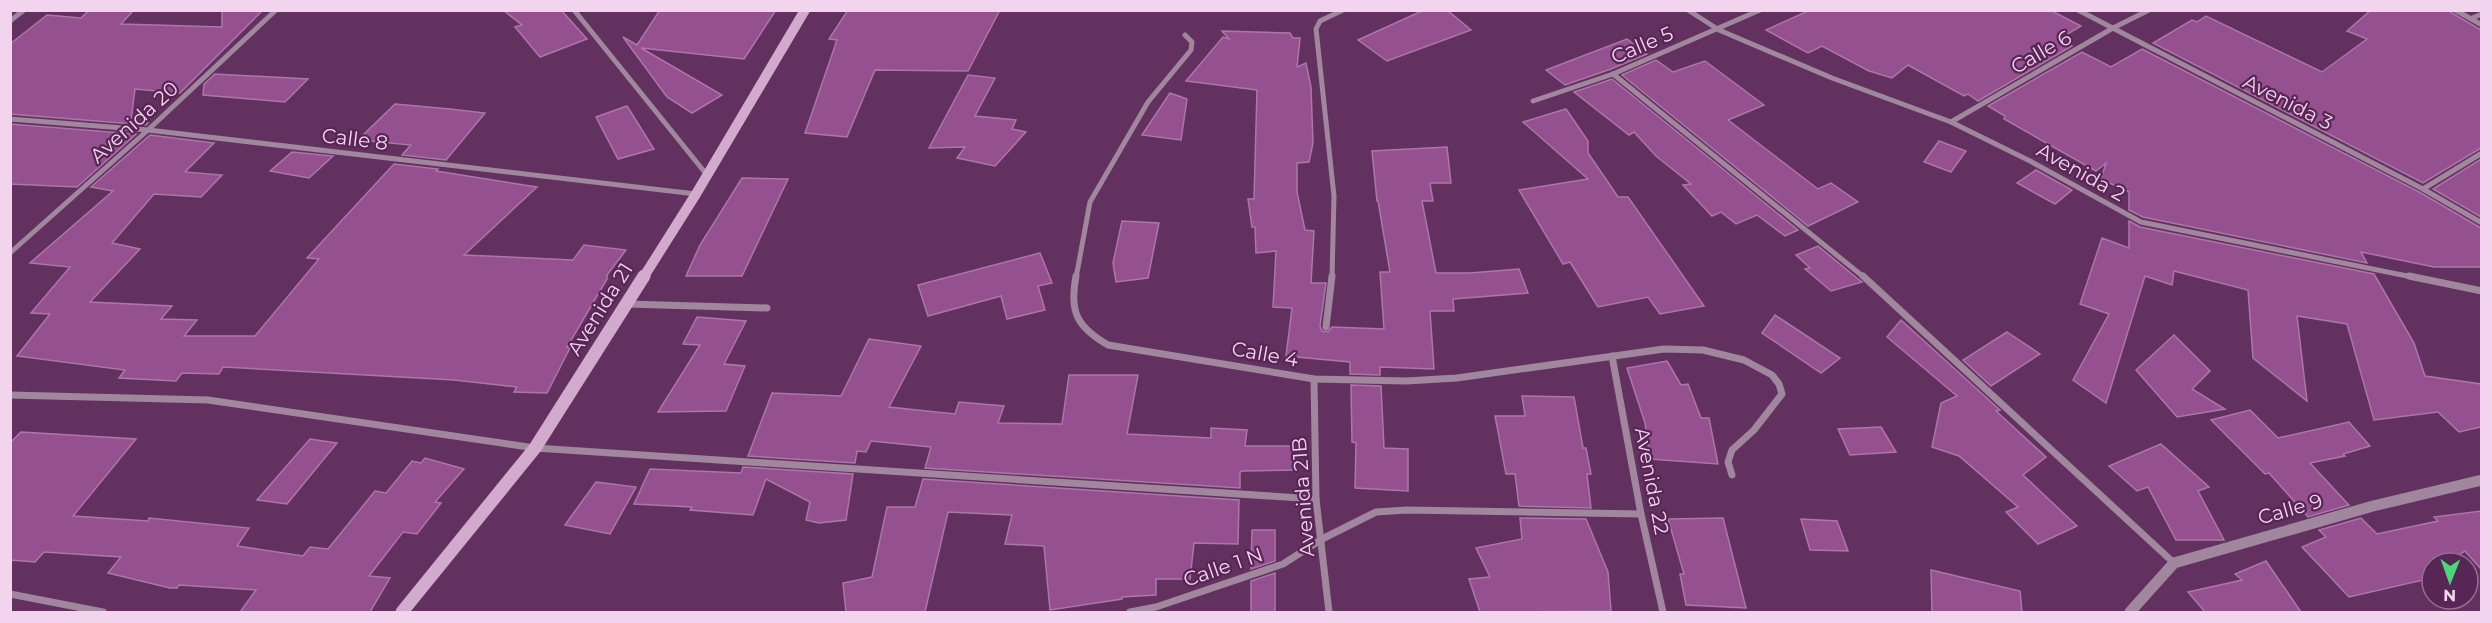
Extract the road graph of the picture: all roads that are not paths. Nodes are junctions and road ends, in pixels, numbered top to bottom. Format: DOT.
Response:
graph roads {
  1 [pos="24,10"];
  2 [pos="276,10"];
  3 [pos="574,10"];
  4 [pos="805,10"];
  5 [pos="1343,10"];
  6 [pos="1688,10"];
  7 [pos="1760,10"];
  8 [pos="2078,10"];
  9 [pos="2149,10"];
  10 [pos="2455,10"];
  11 [pos="2481,14"];
  12 [pos="2472,18"];
  13 [pos="10,21"];
  14 [pos="2481,25"];
  15 [pos="2113,28"];
  16 [pos="1719,30"];
  17 [pos="1185,35"];
  18 [pos="1613,74"];
  19 [pos="1533,101"];
  20 [pos="10,119"];
  21 [pos="1951,122"];
  22 [pos="148,130"];
  23 [pos="2481,153"];
  24 [pos="707,175"];
  25 [pos="2423,189"];
  26 [pos="696,194"];
  27 [pos="2481,223"];
  28 [pos="10,253"];
  29 [pos="2481,291"];
  30 [pos="626,304"];
  31 [pos="767,308"];
  32 [pos="1326,327"];
  33 [pos="1612,356"];
  34 [pos="1314,379"];
  35 [pos="10,395"];
  36 [pos="535,448"];
  37 [pos="1732,475"];
  38 [pos="2481,480"];
  39 [pos="1316,499"];
  40 [pos="1641,514"];
  41 [pos="1322,539"];
  42 [pos="2174,563"];
  43 [pos="10,594"];
  44 [pos="103,612"];
  45 [pos="402,612"];
  46 [pos="1130,612"];
  47 [pos="1329,612"];
  48 [pos="1663,612"];
  49 [pos="2130,612"];
  1 -- 13 [label="street"];
  2 -- 22 [label="street, Avenida 20"];
  3 -- 24 [label="street"];
  4 -- 24 [label="main road, Avenida 21"];
  5 -- 32 [label="street"];
  6 -- 16 [label="street, Avenida 2"];
  7 -- 16 [label="street, Calle 5"];
  8 -- 15 [label="street, Avenida 3"];
  9 -- 15 [label="street, Calle 6"];
  10 -- 12 [label="street"];
  11 -- 12 [label="street"];
  12 -- 14 [label="street"];
  15 -- 21 [label="street, Calle 6"];
  15 -- 25 [label="street, Avenida 3"];
  16 -- 18 [label="street, Calle 5"];
  16 -- 21 [label="street, Avenida 2"];
  17 -- 34 [label="street, Calle 4"];
  18 -- 19 [label="street, Calle 5"];
  18 -- 42 [label="street"];
  20 -- 22 [label="street, Calle 8"];
  21 -- 29 [label="street, Avenida 2"];
  22 -- 26 [label="street, Calle 8"];
  22 -- 28 [label="street, Avenida 20"];
  23 -- 25 [label="street"];
  24 -- 26 [label="main road, Avenida 21"];
  25 -- 27 [label="street, Avenida 3"];
  26 -- 30 [label="main road, Avenida 21"];
  30 -- 31 [label="street"];
  30 -- 36 [label="main road, Avenida 21"];
  33 -- 34 [label="street, Calle 4"];
  33 -- 37 [label="street, Calle 4"];
  33 -- 40 [label="street, Avenida 22"];
  34 -- 39 [label="street, Avenida 21B"];
  35 -- 36 [label="street"];
  36 -- 39 [label="street"];
  36 -- 45 [label="main road, Avenida 21"];
  38 -- 42 [label="street, Calle 9"];
  39 -- 41 [label="street, Avenida 21B"];
  40 -- 41 [label="street, Calle 1 N"];
  40 -- 48 [label="street, Avenida 22"];
  41 -- 46 [label="street, Calle 1 N"];
  41 -- 47 [label="street, Avenida 21B"];
  42 -- 49 [label="street"];
  43 -- 44 [label="street"];
}
